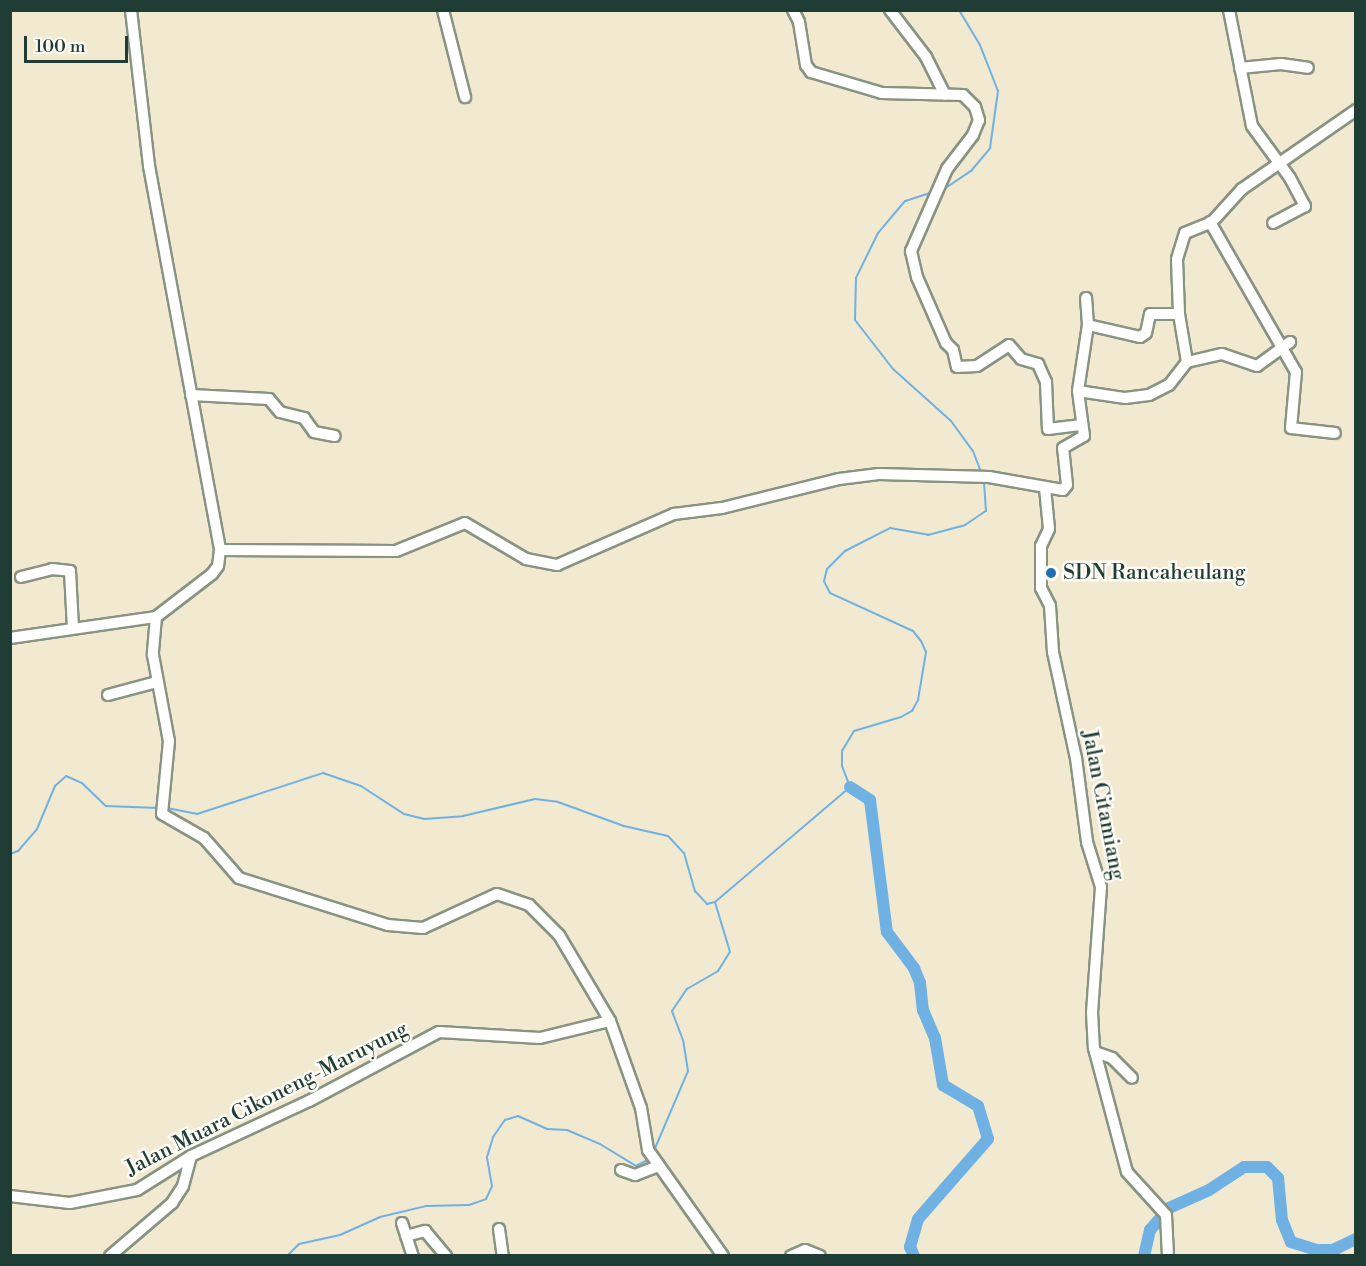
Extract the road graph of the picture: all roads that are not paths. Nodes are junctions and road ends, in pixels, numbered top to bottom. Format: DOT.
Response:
graph roads {
  1 [pos="131,10"];
  2 [pos="443,10"];
  3 [pos="793,10"];
  4 [pos="890,10"];
  5 [pos="1229,10"];
  6 [pos="1240,68"];
  7 [pos="1308,68"];
  8 [pos="945,95"];
  9 [pos="465,98"];
  10 [pos="1356,110"];
  11 [pos="1280,164"];
  12 [pos="1210,222"];
  13 [pos="1273,223"];
  14 [pos="1086,298"];
  15 [pos="1179,314"];
  16 [pos="1088,326"];
  17 [pos="1286,344"];
  18 [pos="1187,362"];
  19 [pos="1078,391"];
  20 [pos="191,395"];
  21 [pos="1082,425"];
  22 [pos="1335,433"];
  23 [pos="335,436"];
  24 [pos="1045,488"];
  25 [pos="220,550"];
  26 [pos="21,577"];
  27 [pos="156,617"];
  28 [pos="74,628"];
  29 [pos="10,638"];
  30 [pos="157,682"];
  31 [pos="108,695"];
  32 [pos="610,1021"];
  33 [pos="1095,1052"];
  34 [pos="1132,1078"];
  35 [pos="191,1156"];
  36 [pos="657,1164"];
  37 [pos="621,1170"];
  38 [pos="10,1196"];
  39 [pos="402,1223"];
  40 [pos="499,1229"];
  41 [pos="406,1236"];
  42 [pos="110,1256"];
  43 [pos="413,1256"];
  44 [pos="446,1256"];
  45 [pos="503,1256"];
  46 [pos="723,1256"];
  47 [pos="791,1256"];
  48 [pos="820,1256"];
  49 [pos="1168,1256"];
  1 -- 20 [label="street"];
  2 -- 9 [label="street"];
  3 -- 8 [label="street"];
  4 -- 8 [label="street"];
  5 -- 6 [label="street"];
  6 -- 7 [label="street"];
  6 -- 11 [label="street"];
  8 -- 21 [label="street"];
  10 -- 11 [label="street"];
  11 -- 12 [label="street"];
  11 -- 13 [label="street"];
  12 -- 15 [label="street"];
  12 -- 17 [label="street"];
  14 -- 16 [label="street"];
  15 -- 16 [label="street"];
  15 -- 18 [label="street"];
  16 -- 19 [label="street"];
  17 -- 18 [label="street"];
  17 -- 22 [label="street"];
  18 -- 19 [label="street"];
  19 -- 21 [label="street"];
  20 -- 23 [label="street"];
  20 -- 25 [label="street"];
  21 -- 24 [label="street"];
  24 -- 25 [label="street"];
  24 -- 33 [label="street, Jalan Citamiang"];
  25 -- 27 [label="street"];
  26 -- 28 [label="street"];
  27 -- 28 [label="street"];
  27 -- 30 [label="street"];
  28 -- 29 [label="street"];
  30 -- 31 [label="street"];
  30 -- 32 [label="street"];
  32 -- 35 [label="street, Jalan Muara Cikoneng-Maruyung"];
  32 -- 36 [label="street"];
  33 -- 34 [label="street"];
  33 -- 49 [label="street, Jalan Citamiang"];
  35 -- 38 [label="street, Jalan Muara Cikoneng-Maruyung"];
  35 -- 42 [label="street"];
  36 -- 37 [label="street"];
  36 -- 46 [label="street"];
  39 -- 41 [label="street"];
  40 -- 45 [label="street"];
  41 -- 43 [label="street"];
  41 -- 44 [label="street"];
  47 -- 48 [label="street"];
}
